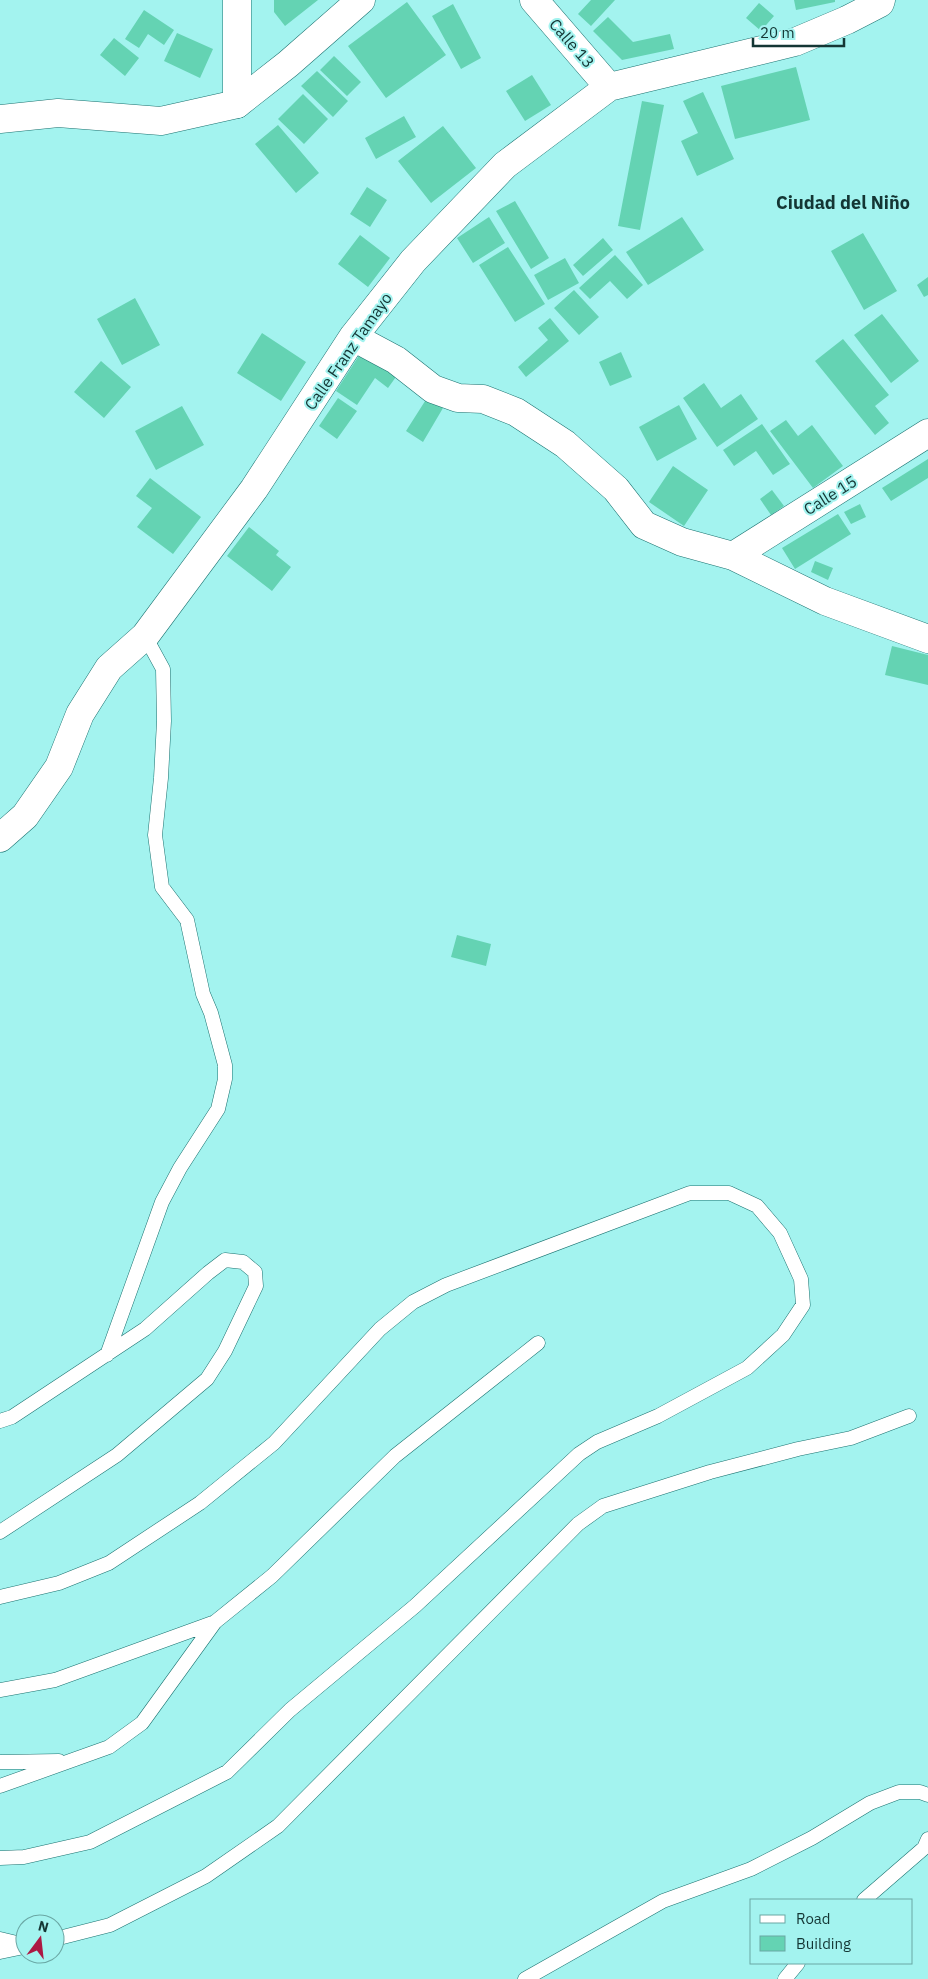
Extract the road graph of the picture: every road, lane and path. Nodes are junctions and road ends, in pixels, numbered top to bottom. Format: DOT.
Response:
graph roads {
  1 [pos="237,0"];
  2 [pos="361,0"];
  3 [pos="534,0"];
  4 [pos="881,0"];
  5 [pos="609,87"];
  6 [pos="237,104"];
  7 [pos="0,119"];
  8 [pos="353,337"];
  9 [pos="928,434"];
  10 [pos="733,556"];
  11 [pos="145,636"];
  12 [pos="928,639"];
  13 [pos="0,838"];
  14 [pos="538,1343"];
  15 [pos="107,1355"];
  16 [pos="909,1416"];
  17 [pos="0,1421"];
  18 [pos="0,1532"];
  19 [pos="0,1597"];
  20 [pos="215,1622"];
  21 [pos="0,1690"];
  22 [pos="72,1760"];
  23 [pos="0,1762"];
  24 [pos="0,1786"];
  25 [pos="928,1795"];
  26 [pos="928,1839"];
  27 [pos="0,1858"];
  28 [pos="865,1899"];
  29 [pos="65,1936"];
  30 [pos="0,1940"];
  31 [pos="15,1944"];
  32 [pos="15,1948"];
  33 [pos="0,1952"];
  34 [pos="797,1964"];
  35 [pos="525,1979"];
  36 [pos="785,1979"];
  1 -- 6 [label="street"];
  2 -- 6 [label="street"];
  3 -- 5 [label="street, Calle 13"];
  4 -- 5 [label="street, Calle Franz Tamayo"];
  5 -- 8 [label="street, Calle Franz Tamayo"];
  6 -- 7 [label="street"];
  8 -- 10 [label="street"];
  8 -- 11 [label="street, Calle Franz Tamayo"];
  9 -- 10 [label="street, Calle 15"];
  10 -- 12 [label="street"];
  11 -- 13 [label="street, Calle Franz Tamayo"];
  11 -- 15 [label="lane"];
  14 -- 20 [label="lane"];
  15 -- 17 [label="lane"];
  15 -- 18 [label="lane"];
  16 -- 29 [label="lane"];
  19 -- 27 [label="lane"];
  20 -- 21 [label="lane"];
  20 -- 22 [label="lane"];
  22 -- 23 [label="lane"];
  22 -- 24 [label="lane"];
  25 -- 35 [label="lane"];
  26 -- 28 [label="lane"];
  30 -- 31 [label="lane"];
  32 -- 33 [label="lane"];
  34 -- 36 [label="lane"];
}
